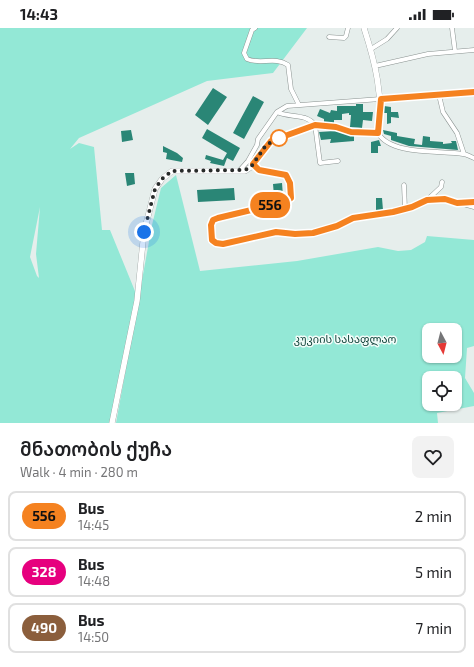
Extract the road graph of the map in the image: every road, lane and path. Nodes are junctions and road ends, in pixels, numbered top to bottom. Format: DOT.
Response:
graph roads {
  1 [pos="255,28"];
  2 [pos="348,28"];
  3 [pos="364,28"];
  4 [pos="397,28"];
  5 [pos="452,28"];
  6 [pos="329,37"];
  7 [pos="371,49"];
  8 [pos="474,50"];
  9 [pos="455,51"];
  10 [pos="375,66"];
  11 [pos="474,92"];
  12 [pos="439,95"];
  13 [pos="381,99"];
  14 [pos="299,105"];
  15 [pos="277,112"];
  16 [pos="315,125"];
  17 [pos="378,133"];
  18 [pos="464,154"];
  19 [pos="474,158"];
  20 [pos="338,161"];
  21 [pos="250,162"];
  22 [pos="442,182"];
  23 [pos="404,185"];
  24 [pos="427,200"];
  25 [pos="474,202"];
  26 [pos="457,203"];
  27 [pos="474,207"];
  28 [pos="405,209"];
  29 [pos="112,423"];
  1 -- 14 [label="street"];
  2 -- 6 [label="street"];
  3 -- 7 [label="street"];
  4 -- 7 [label="street"];
  5 -- 9 [label="street"];
  7 -- 10 [label="street"];
  8 -- 9 [label="street"];
  9 -- 10 [label="street"];
  10 -- 13 [label="street"];
  11 -- 12 [label="street"];
  12 -- 13 [label="street"];
  12 -- 18 [label="street"];
  13 -- 14 [label="street"];
  13 -- 17 [label="street"];
  14 -- 15 [label="street"];
  15 -- 16 [label="street"];
  15 -- 21 [label="street"];
  16 -- 17 [label="street"];
  16 -- 20 [label="street"];
  16 -- 21 [label="street"];
  17 -- 18 [label="street"];
  18 -- 19 [label="street"];
  21 -- 28 [label="street"];
  21 -- 29 [label="street"];
  22 -- 24 [label="street"];
  23 -- 28 [label="street"];
  24 -- 26 [label="street"];
  24 -- 28 [label="street"];
  25 -- 26 [label="street"];
  26 -- 27 [label="street"];
}
